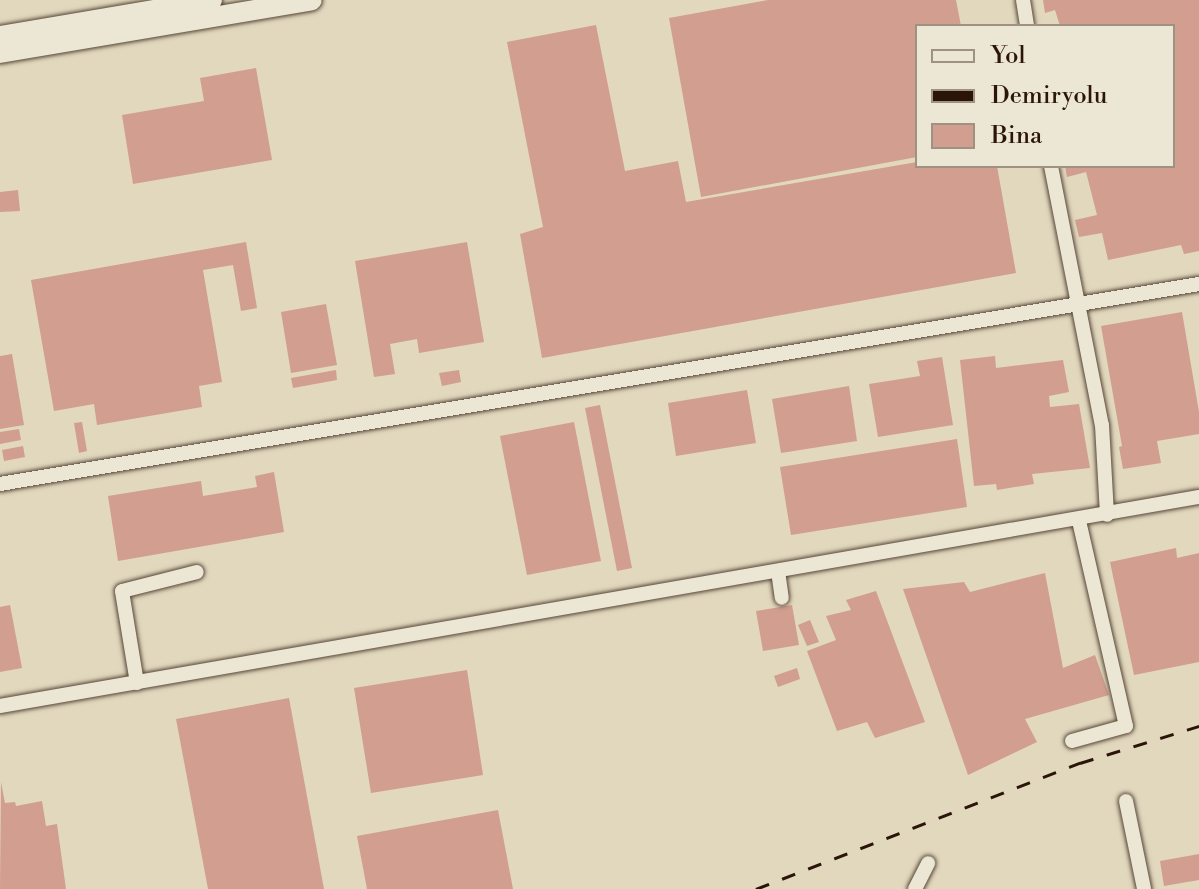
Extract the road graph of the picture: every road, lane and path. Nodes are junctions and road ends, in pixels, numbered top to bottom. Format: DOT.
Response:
graph roads {
  1 [pos="312,0"];
  2 [pos="1023,0"];
  3 [pos="199,6"];
  4 [pos="1027,24"];
  5 [pos="0,36"];
  6 [pos="0,53"];
  7 [pos="1051,168"];
  8 [pos="1199,284"];
  9 [pos="1077,306"];
  10 [pos="0,484"];
  11 [pos="1199,497"];
  12 [pos="1107,515"];
  13 [pos="1079,520"];
  14 [pos="778,571"];
  15 [pos="197,572"];
  16 [pos="782,598"];
  17 [pos="137,683"];
  18 [pos="0,706"];
  19 [pos="1072,741"];
  20 [pos="1126,801"];
  21 [pos="928,863"];
  22 [pos="915,889"];
  23 [pos="1144,889"];
  1 -- 3 [label="main road"];
  2 -- 4 [label="street"];
  3 -- 5 [label="main road"];
  3 -- 6 [label="main road"];
  7 -- 9 [label="street"];
  8 -- 9 [label="street"];
  9 -- 10 [label="street"];
  9 -- 12 [label="street"];
  11 -- 12 [label="street"];
  12 -- 13 [label="street"];
  13 -- 14 [label="street"];
  13 -- 19 [label="street"];
  14 -- 16 [label="street"];
  14 -- 17 [label="street"];
  15 -- 17 [label="street"];
  17 -- 18 [label="street"];
  20 -- 23 [label="street"];
  21 -- 22 [label="street"];
}
